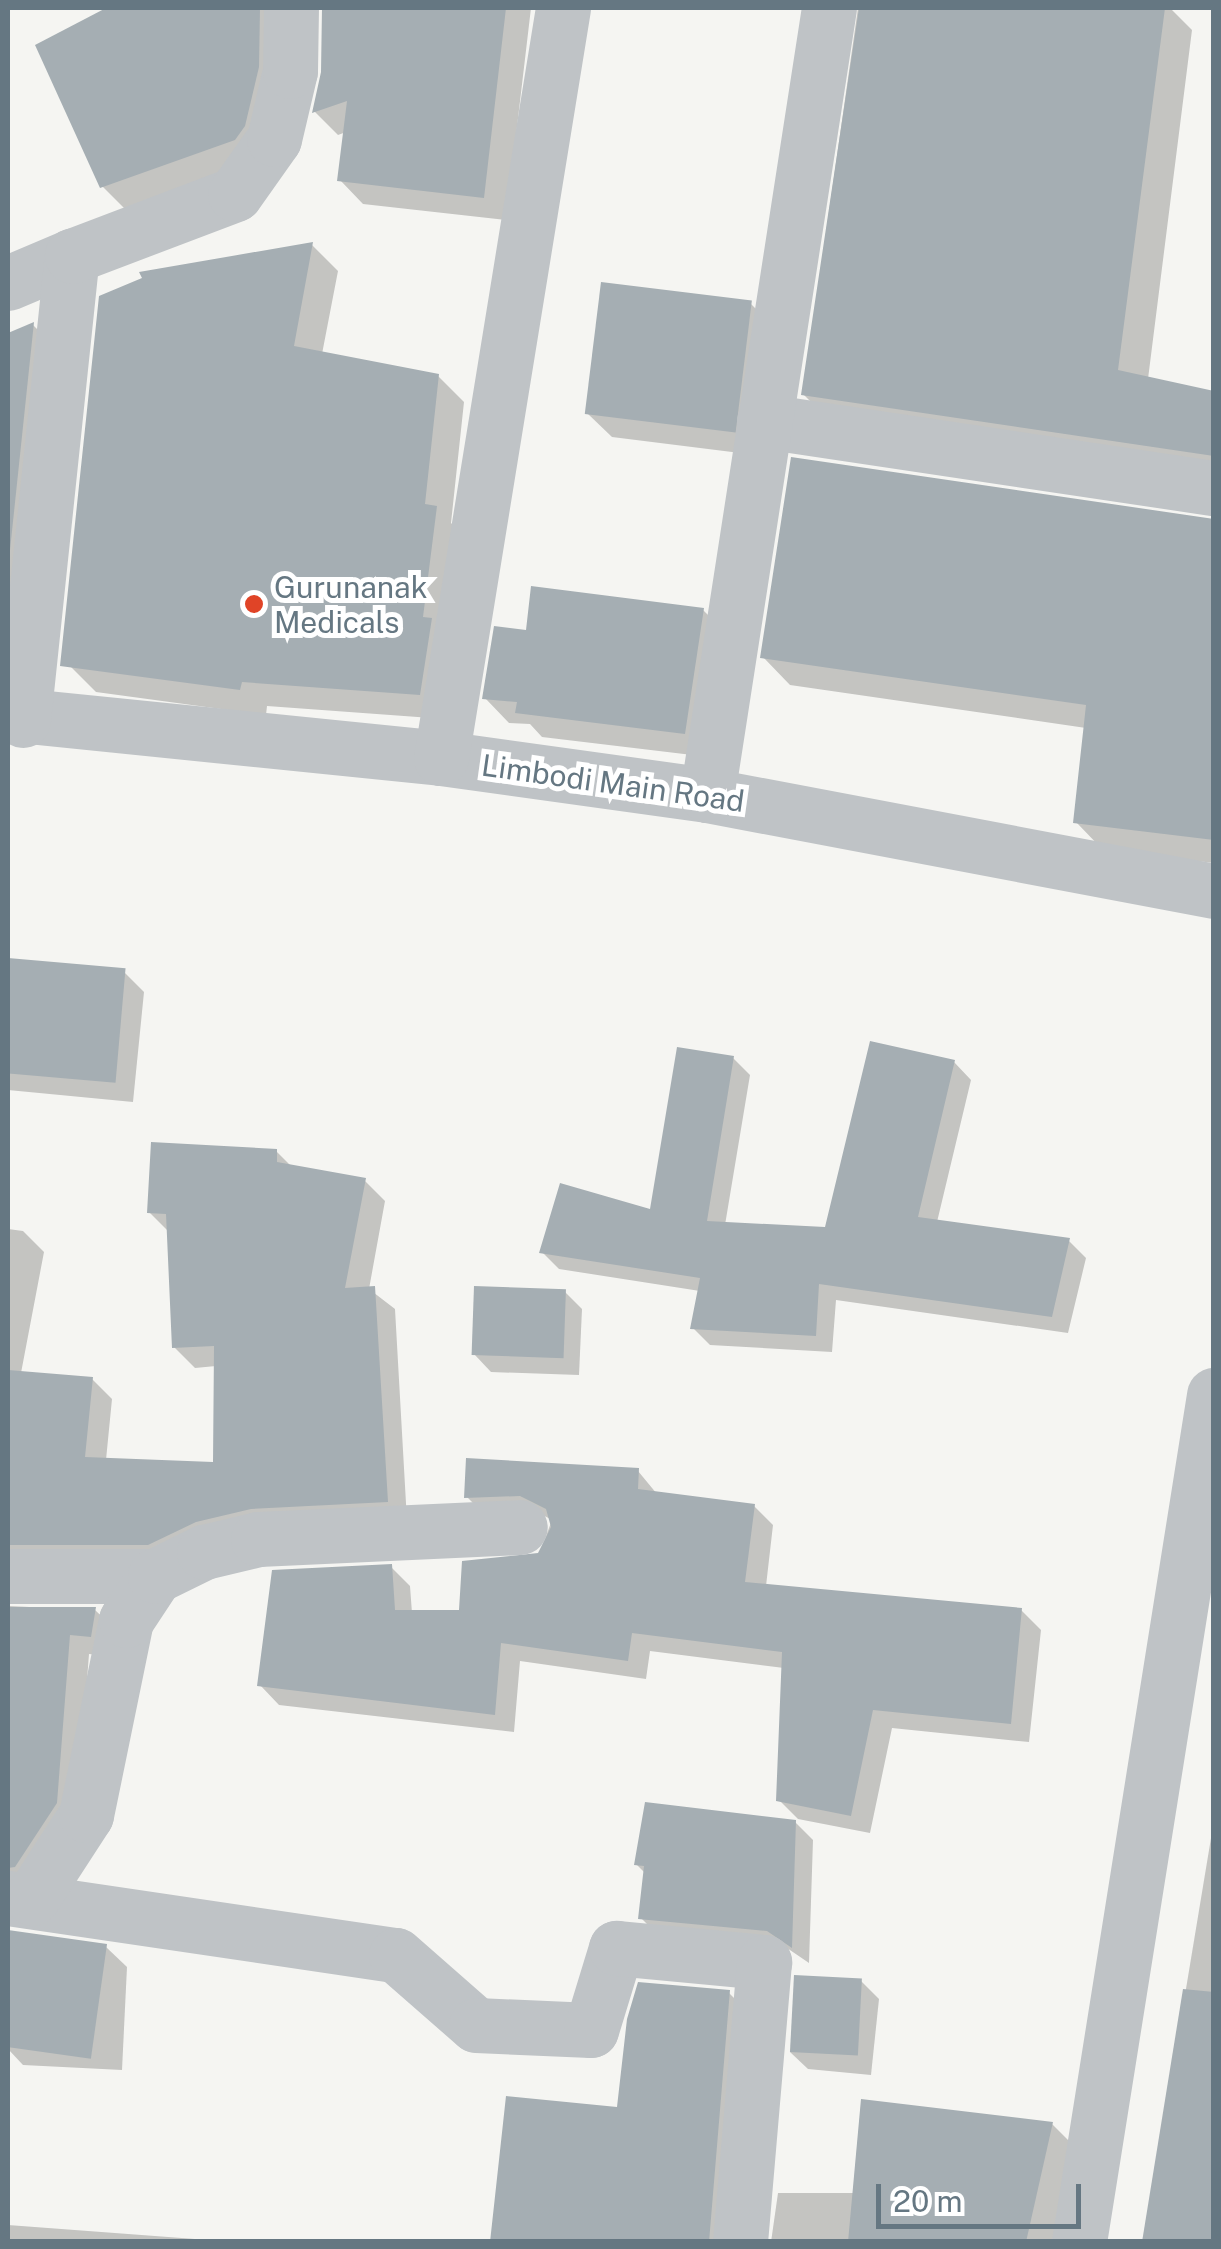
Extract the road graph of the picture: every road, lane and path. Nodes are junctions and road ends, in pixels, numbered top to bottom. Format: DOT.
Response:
graph roads {
  1 [pos="291,8"];
  2 [pos="564,8"];
  3 [pos="830,8"];
  4 [pos="72,256"];
  5 [pos="8,283"];
  6 [pos="764,420"];
  7 [pos="1214,488"];
  8 [pos="15,717"];
  9 [pos="442,758"];
  10 [pos="707,795"];
  11 [pos="1214,891"];
  12 [pos="1214,1395"];
  13 [pos="520,1528"];
  14 [pos="8,1576"];
  15 [pos="155,1576"];
  16 [pos="20,1898"];
  17 [pos="740,2242"];
  18 [pos="1079,2242"];
  1 -- 4 [label="street"];
  2 -- 9 [label="street"];
  3 -- 6 [label="street"];
  4 -- 5 [label="street"];
  4 -- 8 [label="street"];
  6 -- 7 [label="street"];
  6 -- 10 [label="street"];
  8 -- 9 [label="street, Limbodi Main Road"];
  9 -- 10 [label="street, Limbodi Main Road"];
  10 -- 11 [label="street, Limbodi Main Road"];
  12 -- 18 [label="street"];
  13 -- 15 [label="street"];
  14 -- 15 [label="street"];
  15 -- 16 [label="street"];
  16 -- 17 [label="street"];
}
